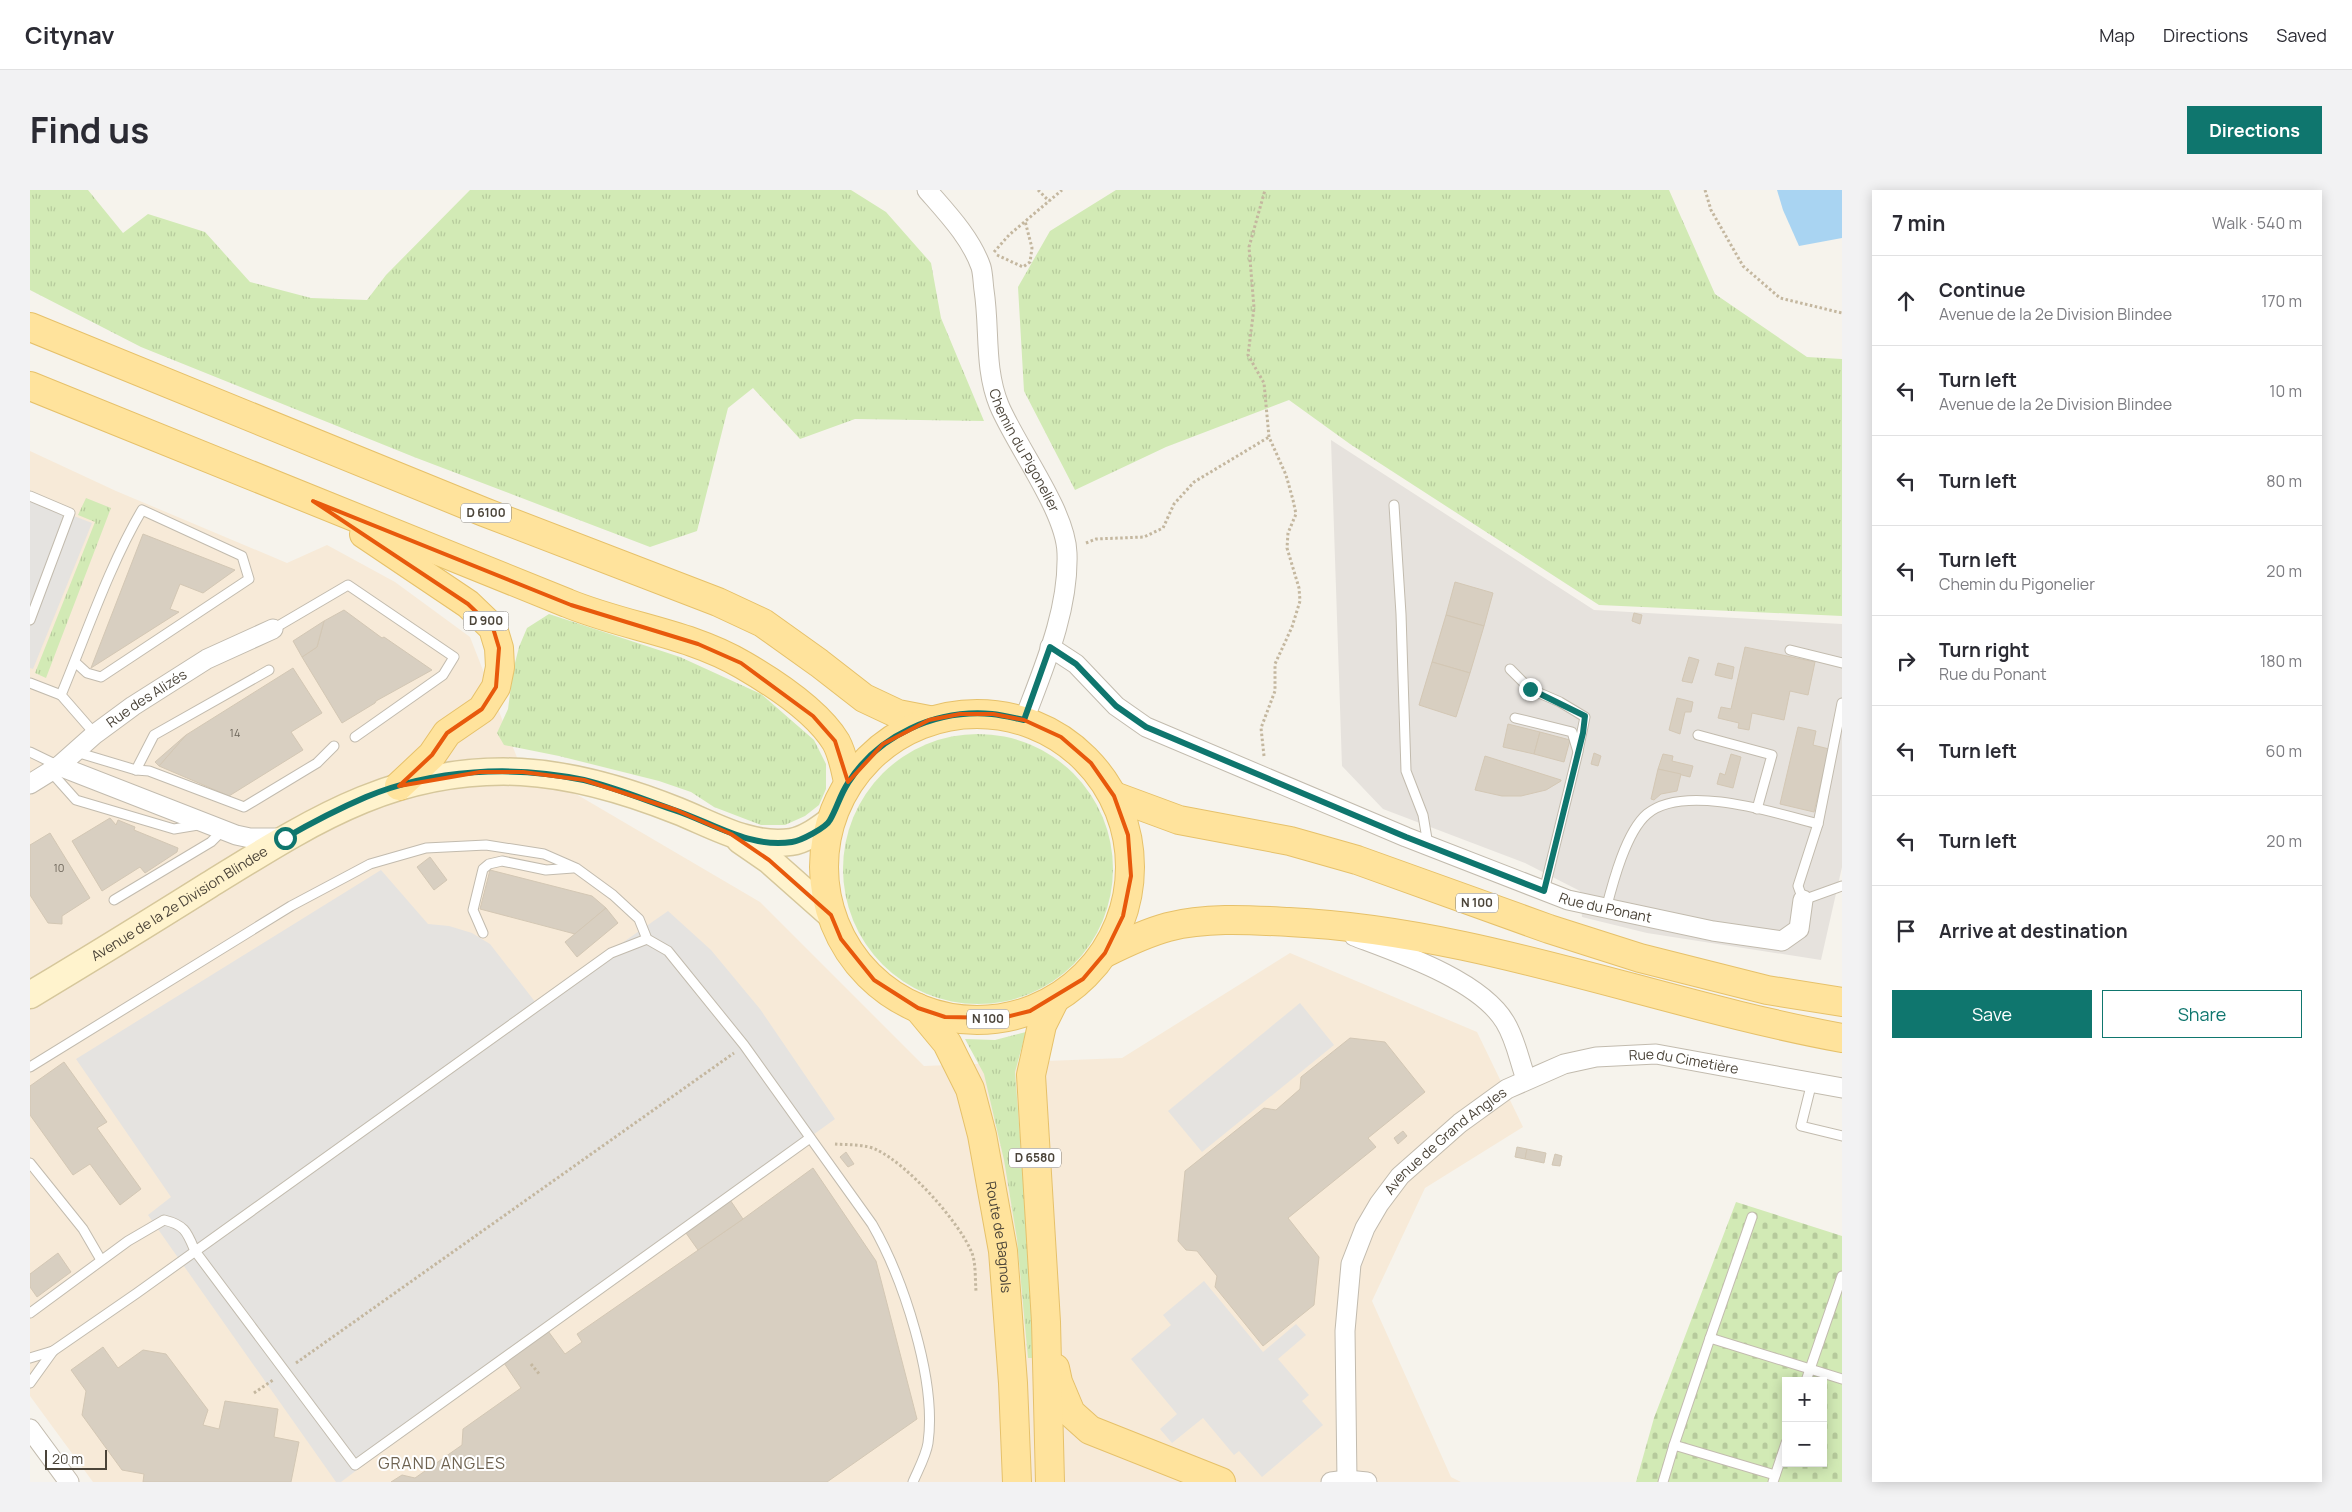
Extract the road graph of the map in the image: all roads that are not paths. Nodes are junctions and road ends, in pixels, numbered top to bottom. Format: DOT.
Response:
graph roads {
  1 [pos="927,190"];
  2 [pos="30,328"];
  3 [pos="30,386"];
  4 [pos="30,496"];
  5 [pos="313,501"];
  6 [pos="1394,505"];
  7 [pos="30,620"];
  8 [pos="273,629"];
  9 [pos="1050,647"];
  10 [pos="1790,650"];
  11 [pos="75,662"];
  12 [pos="1842,663"];
  13 [pos="1510,669"];
  14 [pos="269,670"];
  15 [pos="30,683"];
  16 [pos="61,696"];
  17 [pos="1842,703"];
  18 [pos="1516,718"];
  19 [pos="929,720"];
  20 [pos="1024,720"];
  21 [pos="94,734"];
  22 [pos="1698,735"];
  23 [pos="355,737"];
  24 [pos="334,746"];
  25 [pos="30,752"];
  26 [pos="75,752"];
  27 [pos="1578,752"];
  28 [pos="55,769"];
  29 [pos="136,770"];
  30 [pos="848,782"];
  31 [pos="30,784"];
  32 [pos="399,786"];
  33 [pos="1114,796"];
  34 [pos="1757,809"];
  35 [pos="829,822"];
  36 [pos="1818,824"];
  37 [pos="215,827"];
  38 [pos="731,834"];
  39 [pos="285,838"];
  40 [pos="1428,846"];
  41 [pos="576,868"];
  42 [pos="1842,886"];
  43 [pos="1544,891"];
  44 [pos="114,900"];
  45 [pos="1803,900"];
  46 [pos="1606,909"];
  47 [pos="831,915"];
  48 [pos="1323,924"];
  49 [pos="484,933"];
  50 [pos="647,939"];
  51 [pos="1105,953"];
  52 [pos="30,995"];
  53 [pos="1055,999"];
  54 [pos="1842,1002"];
  55 [pos="918,1008"];
  56 [pos="1842,1038"];
  57 [pos="30,1067"];
  58 [pos="1526,1079"];
  59 [pos="1812,1082"];
  60 [pos="1842,1088"];
  61 [pos="1842,1136"];
  62 [pos="810,1138"];
  63 [pos="30,1163"];
  64 [pos="1752,1217"];
  65 [pos="195,1251"];
  66 [pos="101,1260"];
  67 [pos="1842,1276"];
  68 [pos="30,1313"];
  69 [pos="1046,1322"];
  70 [pos="1710,1338"];
  71 [pos="52,1351"];
  72 [pos="30,1358"];
  73 [pos="1810,1369"];
  74 [pos="1807,1377"];
  75 [pos="1842,1379"];
  76 [pos="30,1383"];
  77 [pos="30,1430"];
  78 [pos="1674,1445"];
  79 [pos="1782,1456"];
  80 [pos="1774,1479"];
  81 [pos="1339,1481"];
  82 [pos="69,1482"];
  83 [pos="913,1482"];
  84 [pos="1017,1482"];
  85 [pos="1050,1482"];
  86 [pos="1221,1482"];
  87 [pos="1366,1482"];
  88 [pos="1663,1482"];
  1 -- 9 [label="street, Chemin du Pigonelier"];
  2 -- 19 [label="main road, D 6100"];
  3 -- 5 [label="main road"];
  4 -- 7 [label="lane"];
  5 -- 30 [label="main road"];
  5 -- 32 [label="main road, D 900"];
  6 -- 40 [label="lane"];
  8 -- 21 [label="street, Rue des Alizés"];
  8 -- 23 [label="lane"];
  9 -- 20 [label="street, Chemin du Pigonelier"];
  9 -- 40 [label="street, Rue du Ponant"];
  10 -- 12 [label="lane"];
  11 -- 11 [label="lane"];
  11 -- 16 [label="lane"];
  13 -- 27 [label="lane"];
  14 -- 29 [label="lane"];
  15 -- 16 [label="lane"];
  16 -- 21 [label="lane"];
  17 -- 36 [label="lane"];
  18 -- 27 [label="lane"];
  19 -- 20 [label="main road, N 100"];
  19 -- 30 [label="main road, N 100"];
  20 -- 33 [label="main road, N 100"];
  21 -- 26 [label="street, Rue des Alizés"];
  22 -- 34 [label="lane"];
  24 -- 29 [label="lane"];
  25 -- 28 [label="lane"];
  26 -- 28 [label="street, Rue des Alizés"];
  26 -- 29 [label="lane"];
  27 -- 43 [label="lane"];
  28 -- 31 [label="street, Rue des Alizés"];
  28 -- 37 [label="street"];
  30 -- 35 [label="main road, N 100"];
  32 -- 38 [label="main road, Avenue de la 2e Division Blindee / D 900"];
  32 -- 39 [label="main road, Avenue de la 2e Division Blindee / D 900"];
  33 -- 51 [label="main road, N 100"];
  33 -- 54 [label="main road, N 100"];
  34 -- 36 [label="lane"];
  34 -- 46 [label="lane"];
  35 -- 38 [label="main road, Avenue de la 2e Division Blindee / D 900"];
  35 -- 47 [label="main road, N 100"];
  36 -- 45 [label="lane"];
  37 -- 39 [label="street"];
  37 -- 44 [label="lane"];
  38 -- 47 [label="main road, Avenue de la 2e Division Blindee / D 900"];
  39 -- 52 [label="main road, Avenue de la 2e Division Blindee / D 900"];
  40 -- 43 [label="street, Rue du Ponant"];
  41 -- 49 [label="lane"];
  41 -- 50 [label="lane"];
  41 -- 57 [label="lane"];
  42 -- 45 [label="lane"];
  43 -- 46 [label="street, Rue du Ponant"];
  45 -- 46 [label="street, Rue du Ponant"];
  47 -- 55 [label="main road, N 100"];
  48 -- 51 [label="main road, N 100"];
  48 -- 56 [label="main road, N 100"];
  48 -- 58 [label="street"];
  50 -- 62 [label="lane"];
  50 -- 65 [label="lane"];
  51 -- 53 [label="main road, N 100"];
  53 -- 55 [label="main road, N 100"];
  53 -- 69 [label="main road, D 6580"];
  55 -- 84 [label="main road, Route de Bagnols / D 6580"];
  58 -- 59 [label="street, Rue du Cimetière"];
  58 -- 81 [label="street, Avenue de Grand Angles"];
  59 -- 60 [label="street, Rue du Cimetière"];
  59 -- 61 [label="lane"];
  62 -- 65 [label="lane"];
  62 -- 83 [label="lane"];
  63 -- 66 [label="lane"];
  64 -- 70 [label="lane"];
  65 -- 66 [label="lane"];
  65 -- 71 [label="lane"];
  66 -- 68 [label="lane"];
  67 -- 73 [label="lane"];
  69 -- 85 [label="main road, D 6580"];
  69 -- 86 [label="main road"];
  70 -- 73 [label="lane"];
  70 -- 78 [label="lane"];
  71 -- 72 [label="lane"];
  71 -- 76 [label="lane"];
  73 -- 74 [label="lane"];
  73 -- 75 [label="lane"];
  77 -- 82 [label="street"];
  78 -- 80 [label="lane"];
  78 -- 88 [label="lane"];
  79 -- 80 [label="lane"];
  81 -- 87 [label="street"];
}
